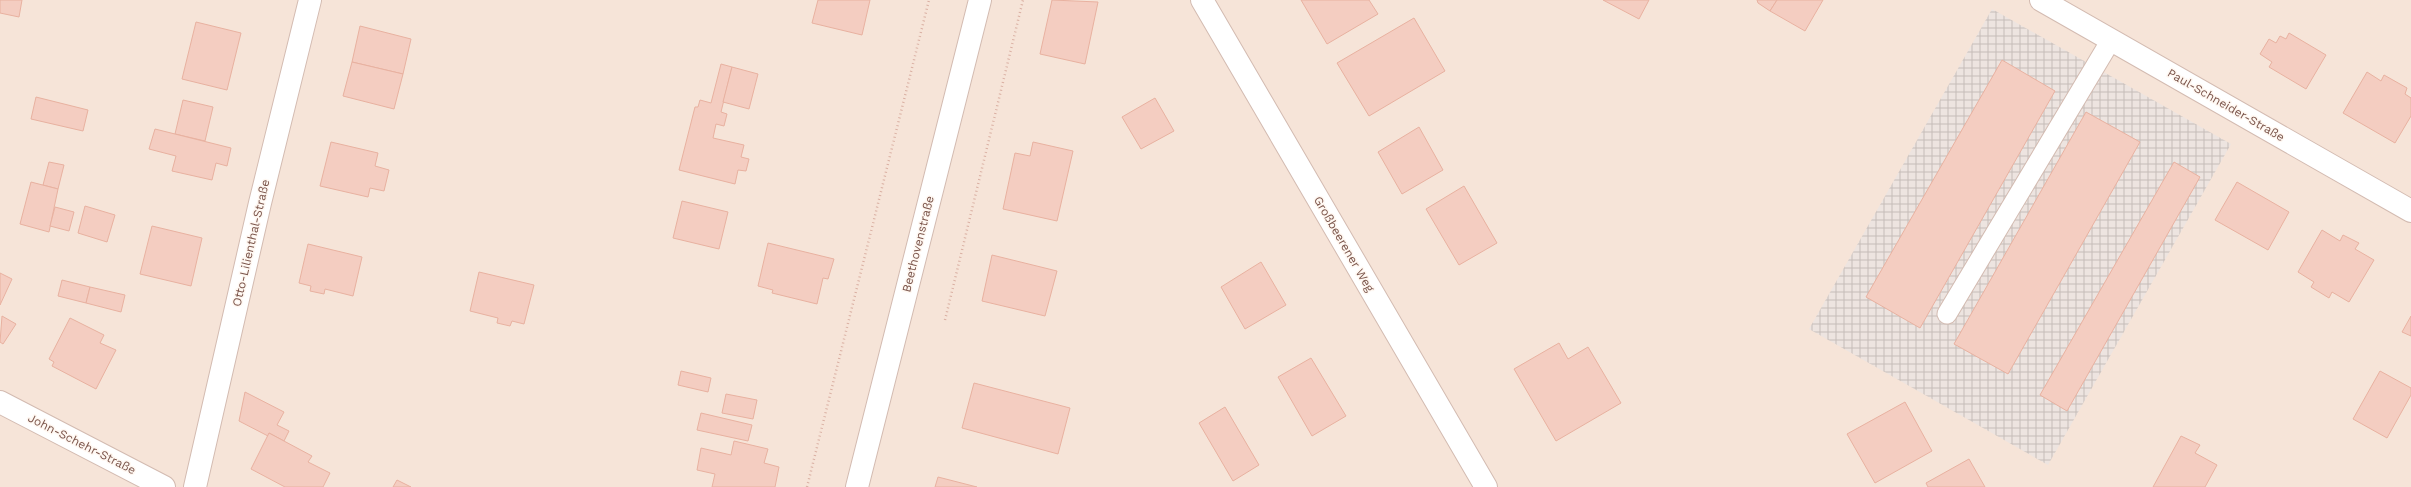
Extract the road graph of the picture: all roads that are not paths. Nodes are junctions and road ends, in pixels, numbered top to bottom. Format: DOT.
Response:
graph roads {
  1 [pos="310,0"];
  2 [pos="980,0"];
  3 [pos="1202,0"];
  4 [pos="2041,0"];
  5 [pos="2111,40"];
  6 [pos="2411,211"];
  7 [pos="1947,314"];
  8 [pos="0,402"];
  9 [pos="164,487"];
  10 [pos="195,487"];
  11 [pos="856,487"];
  12 [pos="1486,487"];
  1 -- 10 [label="street, Otto-Lilienthal-Straße"];
  2 -- 11 [label="street, Beethovenstraße"];
  3 -- 12 [label="street, Großbeerener Weg"];
  4 -- 5 [label="street, Paul-Schneider-Straße"];
  5 -- 6 [label="street, Paul-Schneider-Straße"];
  5 -- 7 [label="lane"];
  8 -- 9 [label="street, John-Schehr-Straße"];
}
